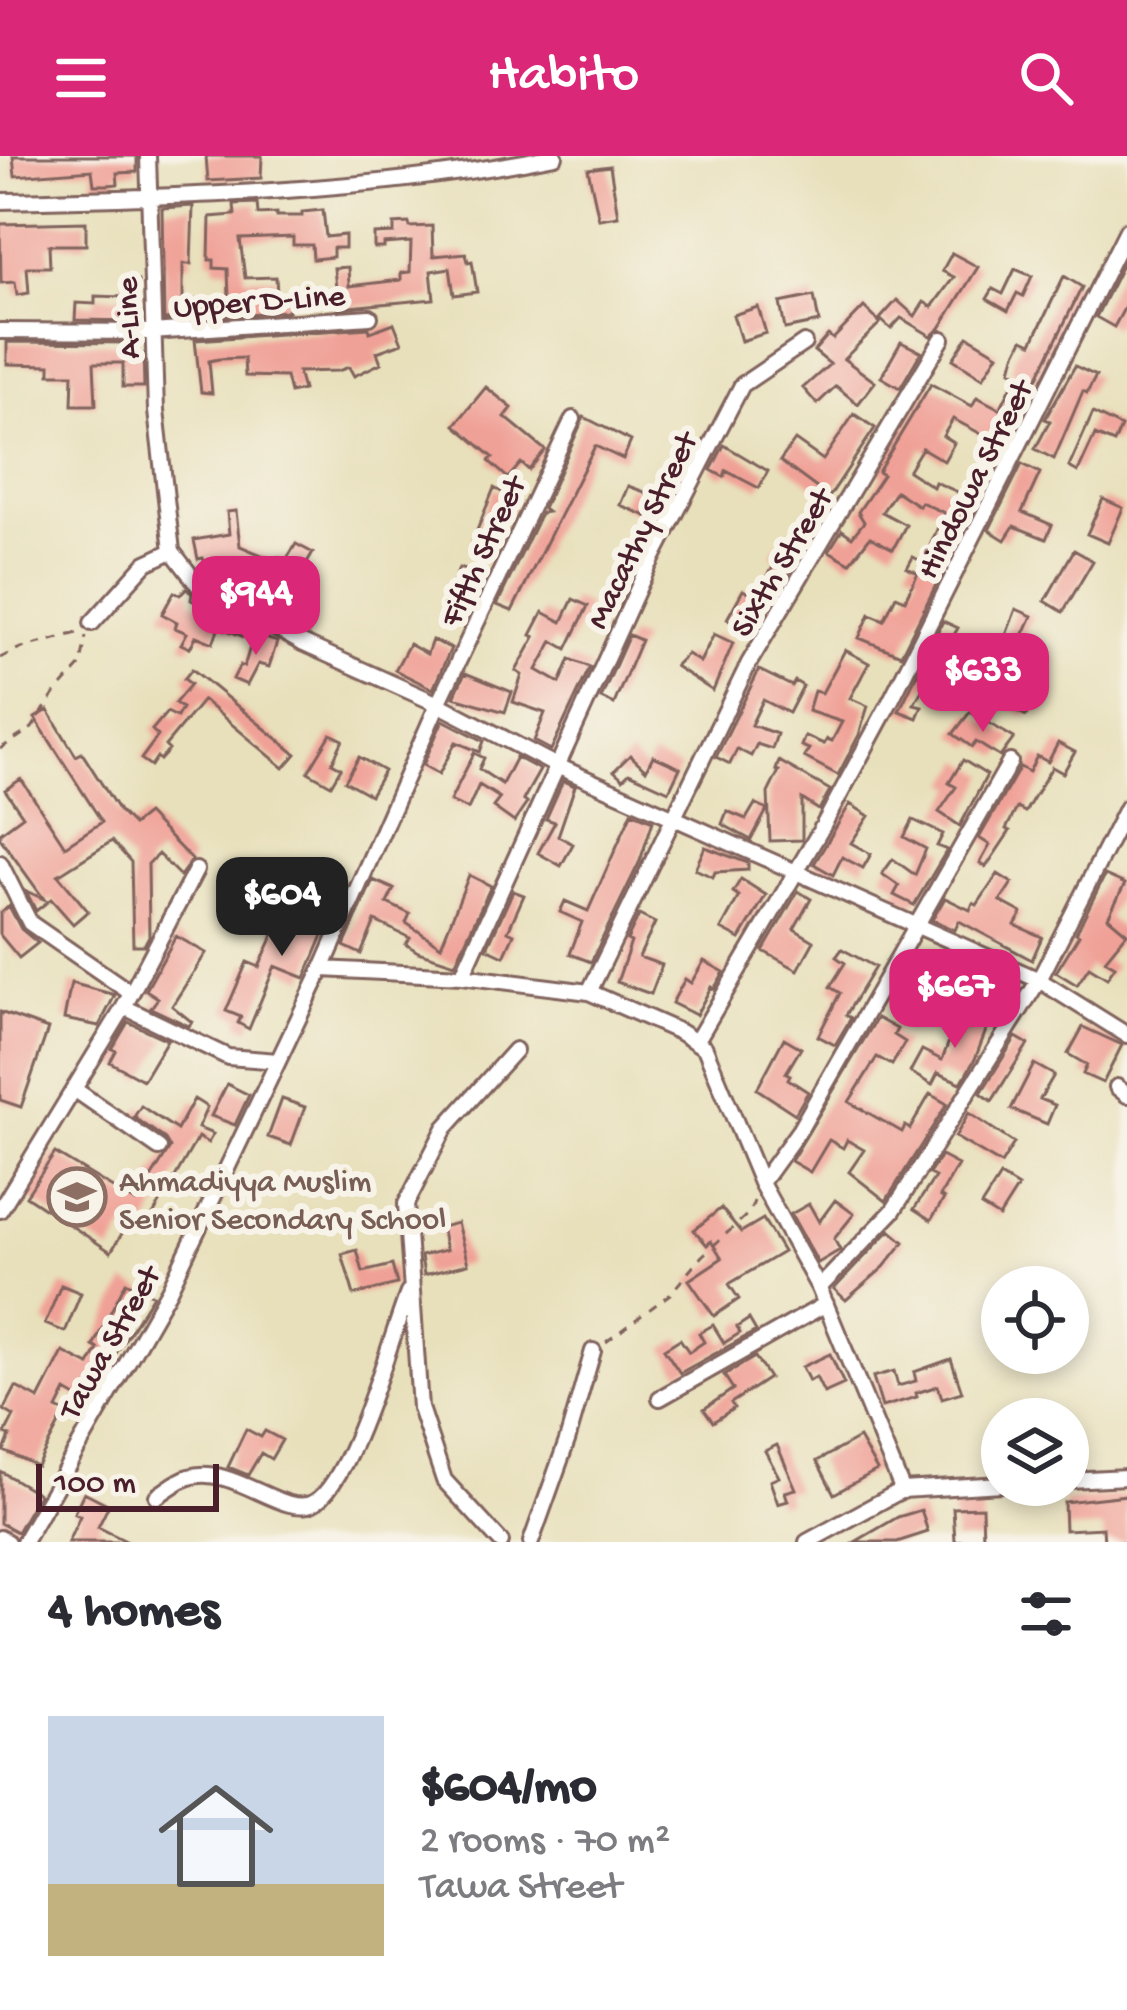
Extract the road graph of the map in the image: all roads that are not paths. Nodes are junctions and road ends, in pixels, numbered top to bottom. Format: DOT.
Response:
graph roads {
  1 [pos="148,156"];
  2 [pos="555,156"];
  3 [pos="150,198"];
  4 [pos="0,201"];
  5 [pos="1127,230"];
  6 [pos="370,317"];
  7 [pos="0,331"];
  8 [pos="151,332"];
  9 [pos="942,340"];
  10 [pos="803,343"];
  11 [pos="573,419"];
  12 [pos="172,551"];
  13 [pos="89,627"];
  14 [pos="438,704"];
  15 [pos="1010,763"];
  16 [pos="555,766"];
  17 [pos="1127,807"];
  18 [pos="674,817"];
  19 [pos="0,863"];
  20 [pos="196,870"];
  21 [pos="795,873"];
  22 [pos="914,926"];
  23 [pos="322,969"];
  24 [pos="462,976"];
  25 [pos="1039,980"];
  26 [pos="589,992"];
  27 [pos="128,1000"];
  28 [pos="1127,1035"];
  29 [pos="696,1042"];
  30 [pos="515,1050"];
  31 [pos="278,1061"];
  32 [pos="74,1089"];
  33 [pos="159,1148"];
  34 [pos="761,1183"];
  35 [pos="0,1210"];
  36 [pos="411,1284"];
  37 [pos="819,1288"];
  38 [pos="826,1304"];
  39 [pos="593,1351"];
  40 [pos="660,1398"];
  41 [pos="1127,1477"];
  42 [pos="1089,1479"];
  43 [pos="981,1485"];
  44 [pos="903,1490"];
  45 [pos="157,1496"];
  46 [pos="24,1542"];
  47 [pos="501,1542"];
  48 [pos="531,1542"];
  49 [pos="808,1542"];
  1 -- 3 [label="street, A-Line"];
  2 -- 3 [label="street"];
  3 -- 4 [label="street"];
  3 -- 8 [label="street, A-Line"];
  5 -- 21 [label="street, Hindowa Street"];
  6 -- 8 [label="street, Upper D-Line"];
  7 -- 8 [label="street, Upper D-Line"];
  8 -- 12 [label="street, A-Line"];
  9 -- 18 [label="street, Sixth Street"];
  10 -- 16 [label="street, Macathy Street"];
  11 -- 14 [label="street, Fifth Street"];
  12 -- 13 [label="street"];
  12 -- 14 [label="street"];
  14 -- 16 [label="street"];
  14 -- 23 [label="street, Fifth Street"];
  15 -- 22 [label="street"];
  16 -- 18 [label="street"];
  16 -- 24 [label="street, Macathy Street"];
  17 -- 25 [label="street"];
  18 -- 21 [label="street"];
  18 -- 26 [label="street, Sixth Street"];
  19 -- 27 [label="street"];
  20 -- 27 [label="street"];
  21 -- 22 [label="street"];
  21 -- 29 [label="street, Hindowa Street"];
  22 -- 25 [label="street"];
  22 -- 34 [label="street"];
  23 -- 24 [label="street"];
  23 -- 31 [label="street, Tawa Street"];
  24 -- 26 [label="street"];
  25 -- 28 [label="street"];
  25 -- 37 [label="street"];
  26 -- 29 [label="street"];
  27 -- 31 [label="street"];
  27 -- 32 [label="street"];
  29 -- 34 [label="street"];
  30 -- 36 [label="street"];
  31 -- 46 [label="street, Tawa Street"];
  32 -- 33 [label="street"];
  32 -- 35 [label="street"];
  34 -- 37 [label="street"];
  36 -- 45 [label="street"];
  36 -- 47 [label="street"];
  37 -- 38 [label="street"];
  38 -- 40 [label="street"];
  38 -- 44 [label="street"];
  39 -- 48 [label="street"];
  41 -- 42 [label="street"];
  43 -- 44 [label="street"];
  44 -- 49 [label="street"];
}
